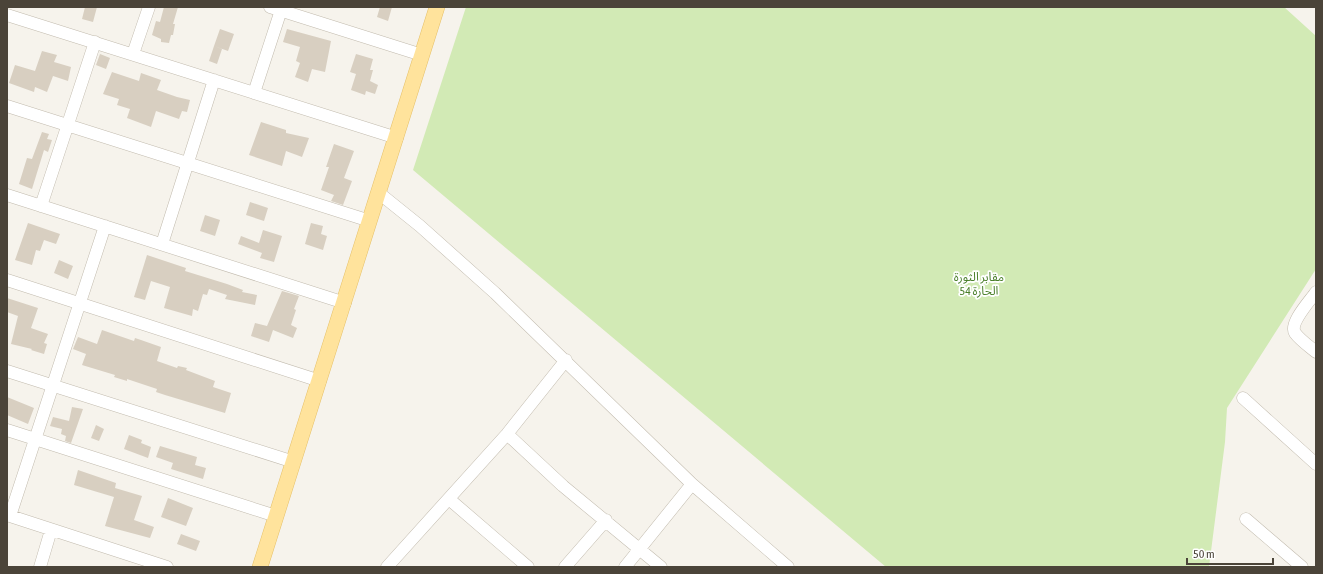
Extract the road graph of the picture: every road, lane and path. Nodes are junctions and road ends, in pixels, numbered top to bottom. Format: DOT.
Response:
graph roads {
  1 [pos="149,7"];
  2 [pos="437,7"];
  3 [pos="277,8"];
  4 [pos="14,13"];
  5 [pos="94,42"];
  6 [pos="133,54"];
  7 [pos="422,55"];
  8 [pos="214,80"];
  9 [pos="254,93"];
  10 [pos="7,106"];
  11 [pos="68,126"];
  12 [pos="397,138"];
  13 [pos="188,164"];
  14 [pos="380,193"];
  15 [pos="7,195"];
  16 [pos="41,206"];
  17 [pos="370,222"];
  18 [pos="105,226"];
  19 [pos="162,244"];
  20 [pos="7,280"];
  21 [pos="1316,292"];
  22 [pos="345,303"];
  23 [pos="80,304"];
  24 [pos="1316,352"];
  25 [pos="566,360"];
  26 [pos="7,371"];
  27 [pos="320,381"];
  28 [pos="53,385"];
  29 [pos="1243,398"];
  30 [pos="7,430"];
  31 [pos="507,434"];
  32 [pos="36,439"];
  33 [pos="294,462"];
  34 [pos="1316,464"];
  35 [pos="692,484"];
  36 [pos="449,500"];
  37 [pos="9,516"];
  38 [pos="276,516"];
  39 [pos="606,520"];
  40 [pos="1246,520"];
  41 [pos="51,530"];
  42 [pos="639,549"];
  43 [pos="384,565"];
  44 [pos="40,567"];
  45 [pos="167,567"];
  46 [pos="260,567"];
  47 [pos="528,567"];
  48 [pos="565,567"];
  49 [pos="625,567"];
  50 [pos="661,567"];
  51 [pos="788,567"];
  52 [pos="1302,567"];
  1 -- 6 [label="street"];
  2 -- 7 [label="main road"];
  3 -- 7 [label="street"];
  3 -- 9 [label="street"];
  4 -- 5 [label="street"];
  5 -- 6 [label="street"];
  5 -- 11 [label="street"];
  6 -- 8 [label="street"];
  7 -- 12 [label="main road"];
  8 -- 9 [label="street"];
  8 -- 13 [label="street"];
  9 -- 12 [label="street"];
  10 -- 11 [label="street"];
  11 -- 13 [label="street"];
  11 -- 16 [label="street"];
  12 -- 14 [label="main road"];
  13 -- 17 [label="street"];
  13 -- 19 [label="street"];
  14 -- 17 [label="main road"];
  14 -- 25 [label="street"];
  15 -- 16 [label="street"];
  16 -- 18 [label="street"];
  17 -- 22 [label="main road"];
  18 -- 19 [label="street"];
  18 -- 23 [label="street"];
  19 -- 22 [label="street"];
  20 -- 23 [label="street"];
  21 -- 24 [label="street"];
  22 -- 27 [label="main road"];
  23 -- 27 [label="street"];
  23 -- 28 [label="street"];
  25 -- 31 [label="street"];
  25 -- 35 [label="street"];
  26 -- 28 [label="street"];
  27 -- 33 [label="main road"];
  28 -- 32 [label="street"];
  28 -- 33 [label="street"];
  29 -- 34 [label="street"];
  30 -- 32 [label="street"];
  31 -- 36 [label="street"];
  31 -- 39 [label="street"];
  32 -- 37 [label="street"];
  32 -- 38 [label="street"];
  33 -- 38 [label="main road"];
  35 -- 42 [label="street"];
  35 -- 51 [label="street"];
  36 -- 43 [label="street"];
  36 -- 47 [label="street"];
  37 -- 41 [label="street"];
  38 -- 46 [label="main road"];
  39 -- 42 [label="street"];
  39 -- 48 [label="street"];
  40 -- 52 [label="street"];
  41 -- 44 [label="street"];
  41 -- 45 [label="street"];
  42 -- 49 [label="street"];
  42 -- 50 [label="street"];
}
